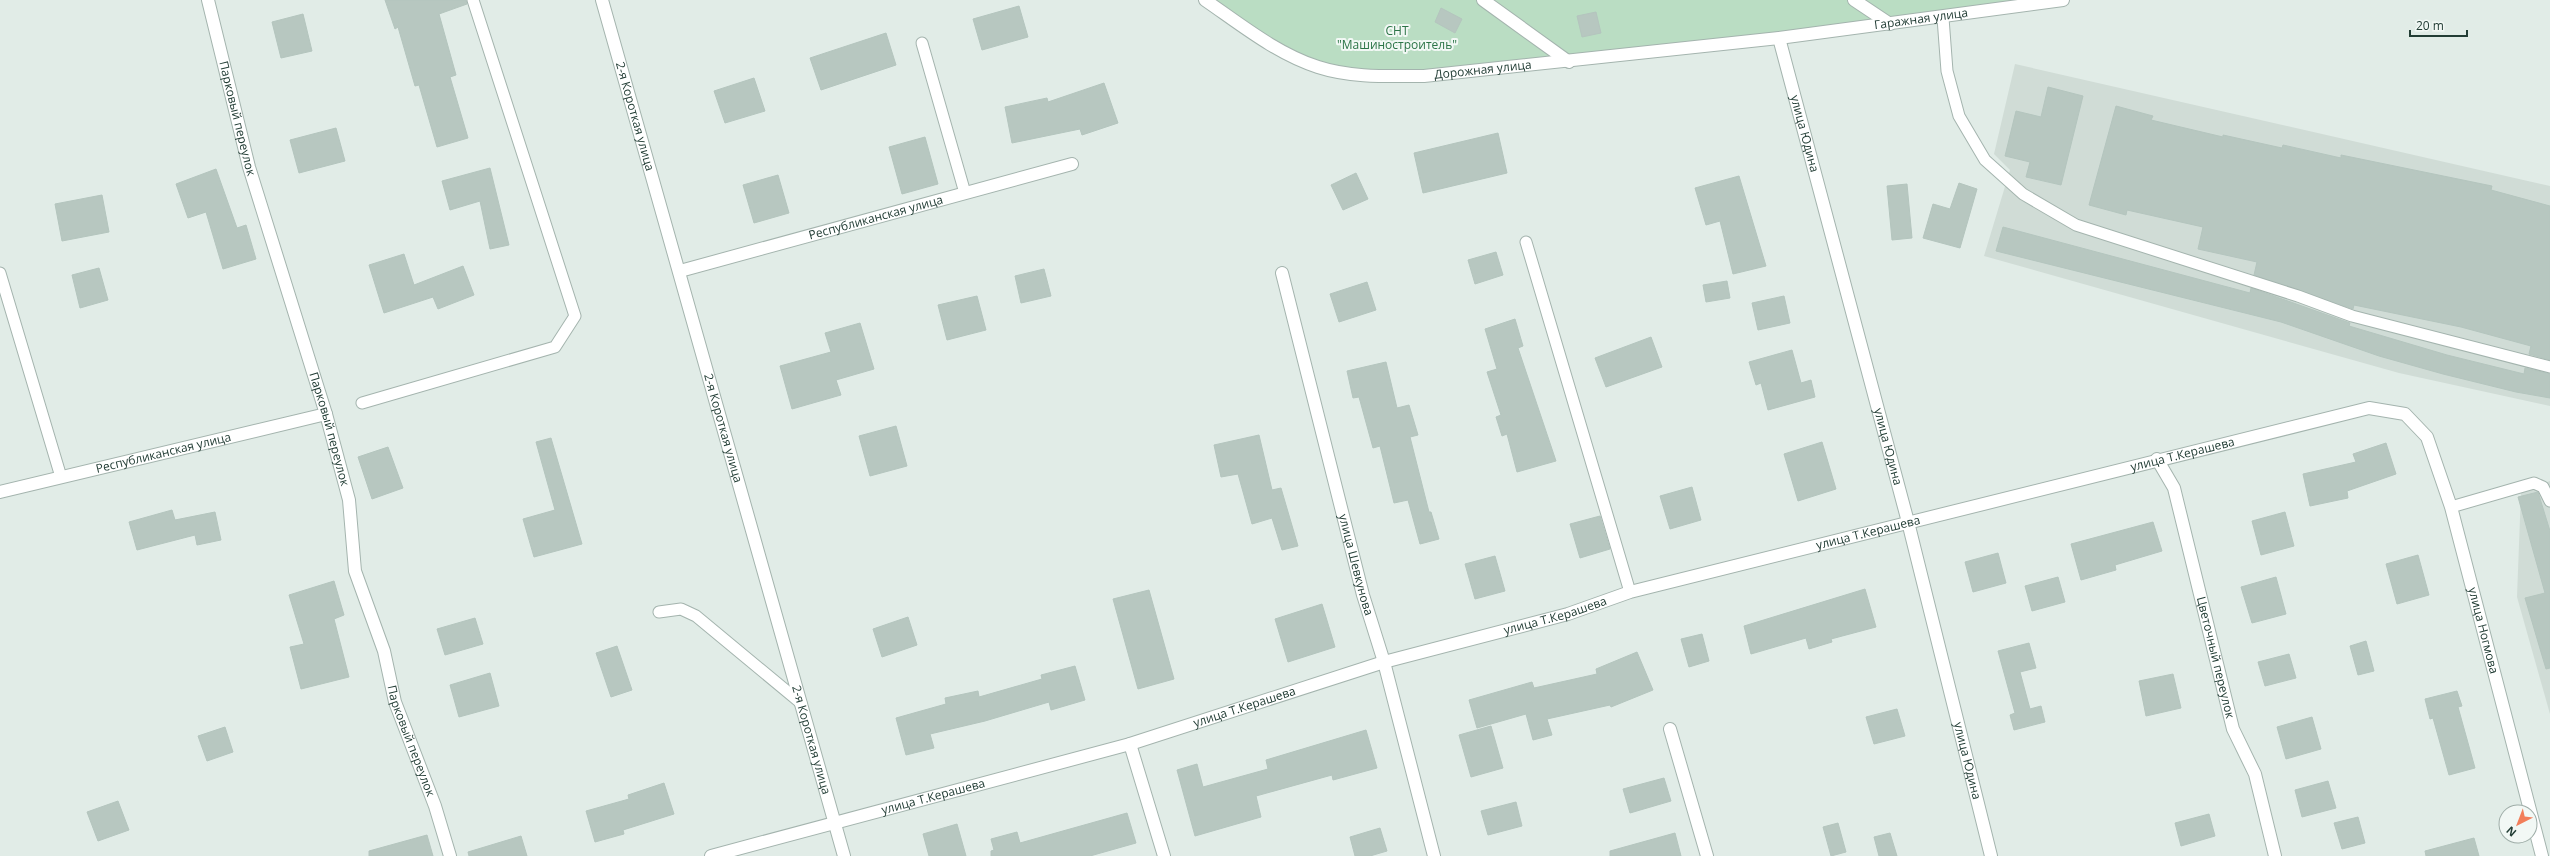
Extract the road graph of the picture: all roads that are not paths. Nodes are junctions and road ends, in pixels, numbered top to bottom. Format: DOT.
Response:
graph roads {
  1 [pos="208,0"];
  2 [pos="473,0"];
  3 [pos="602,0"];
  4 [pos="1205,0"];
  5 [pos="1483,0"];
  6 [pos="1854,0"];
  7 [pos="2063,0"];
  8 [pos="1943,18"];
  9 [pos="1890,24"];
  10 [pos="1779,38"];
  11 [pos="922,43"];
  12 [pos="1569,62"];
  13 [pos="1072,164"];
  14 [pos="965,193"];
  15 [pos="1526,242"];
  16 [pos="680,271"];
  17 [pos="1282,273"];
  18 [pos="0,274"];
  19 [pos="2550,367"];
  20 [pos="362,403"];
  21 [pos="326,414"];
  22 [pos="2405,414"];
  23 [pos="2157,460"];
  24 [pos="61,477"];
  25 [pos="0,492"];
  26 [pos="2550,502"];
  27 [pos="2451,507"];
  28 [pos="1908,522"];
  29 [pos="1630,592"];
  30 [pos="659,612"];
  31 [pos="1384,662"];
  32 [pos="801,703"];
  33 [pos="1670,729"];
  34 [pos="1130,744"];
  35 [pos="835,824"];
  36 [pos="450,856"];
  37 [pos="711,856"];
  38 [pos="844,856"];
  39 [pos="1164,856"];
  40 [pos="1434,856"];
  41 [pos="1707,856"];
  42 [pos="1991,856"];
  43 [pos="2275,856"];
  44 [pos="2542,856"];
  1 -- 21 [label="street, Парковый переулок"];
  2 -- 20 [label="lane"];
  3 -- 16 [label="street, 2-я Короткая улица"];
  4 -- 12 [label="street, Дорожная улица"];
  5 -- 12 [label="street"];
  6 -- 9 [label="street"];
  7 -- 8 [label="street, Гаражная улица"];
  8 -- 9 [label="street, Гаражная улица"];
  8 -- 19 [label="lane"];
  9 -- 10 [label="street, Гаражная улица"];
  10 -- 12 [label="street, Дорожная улица"];
  10 -- 28 [label="street, улица Юдина"];
  11 -- 14 [label="lane"];
  13 -- 14 [label="street, Республиканская улица"];
  14 -- 16 [label="street, Республиканская улица"];
  15 -- 29 [label="lane"];
  16 -- 32 [label="street, 2-я Короткая улица"];
  17 -- 31 [label="street, улица Шевкунова"];
  18 -- 24 [label="lane"];
  21 -- 24 [label="street, Республиканская улица"];
  21 -- 36 [label="street, Парковый переулок"];
  22 -- 23 [label="street, улица Т.Керашева"];
  22 -- 27 [label="street, улица Ногмова"];
  23 -- 28 [label="street, улица Т.Керашева"];
  23 -- 43 [label="street, Цветочный переулок"];
  24 -- 25 [label="street, Республиканская улица"];
  26 -- 27 [label="lane"];
  27 -- 44 [label="street, улица Ногмова"];
  28 -- 29 [label="street, улица Т.Керашева"];
  28 -- 42 [label="street, улица Юдина"];
  29 -- 31 [label="street, улица Т.Керашева"];
  30 -- 32 [label="lane"];
  31 -- 34 [label="street, улица Т.Керашева"];
  31 -- 40 [label="street, улица Шевкунова"];
  32 -- 35 [label="street, 2-я Короткая улица"];
  33 -- 41 [label="street"];
  34 -- 35 [label="street, улица Т.Керашева"];
  34 -- 39 [label="street"];
  35 -- 37 [label="street, улица Т.Керашева"];
  35 -- 38 [label="street, 2-я Короткая улица"];
}
